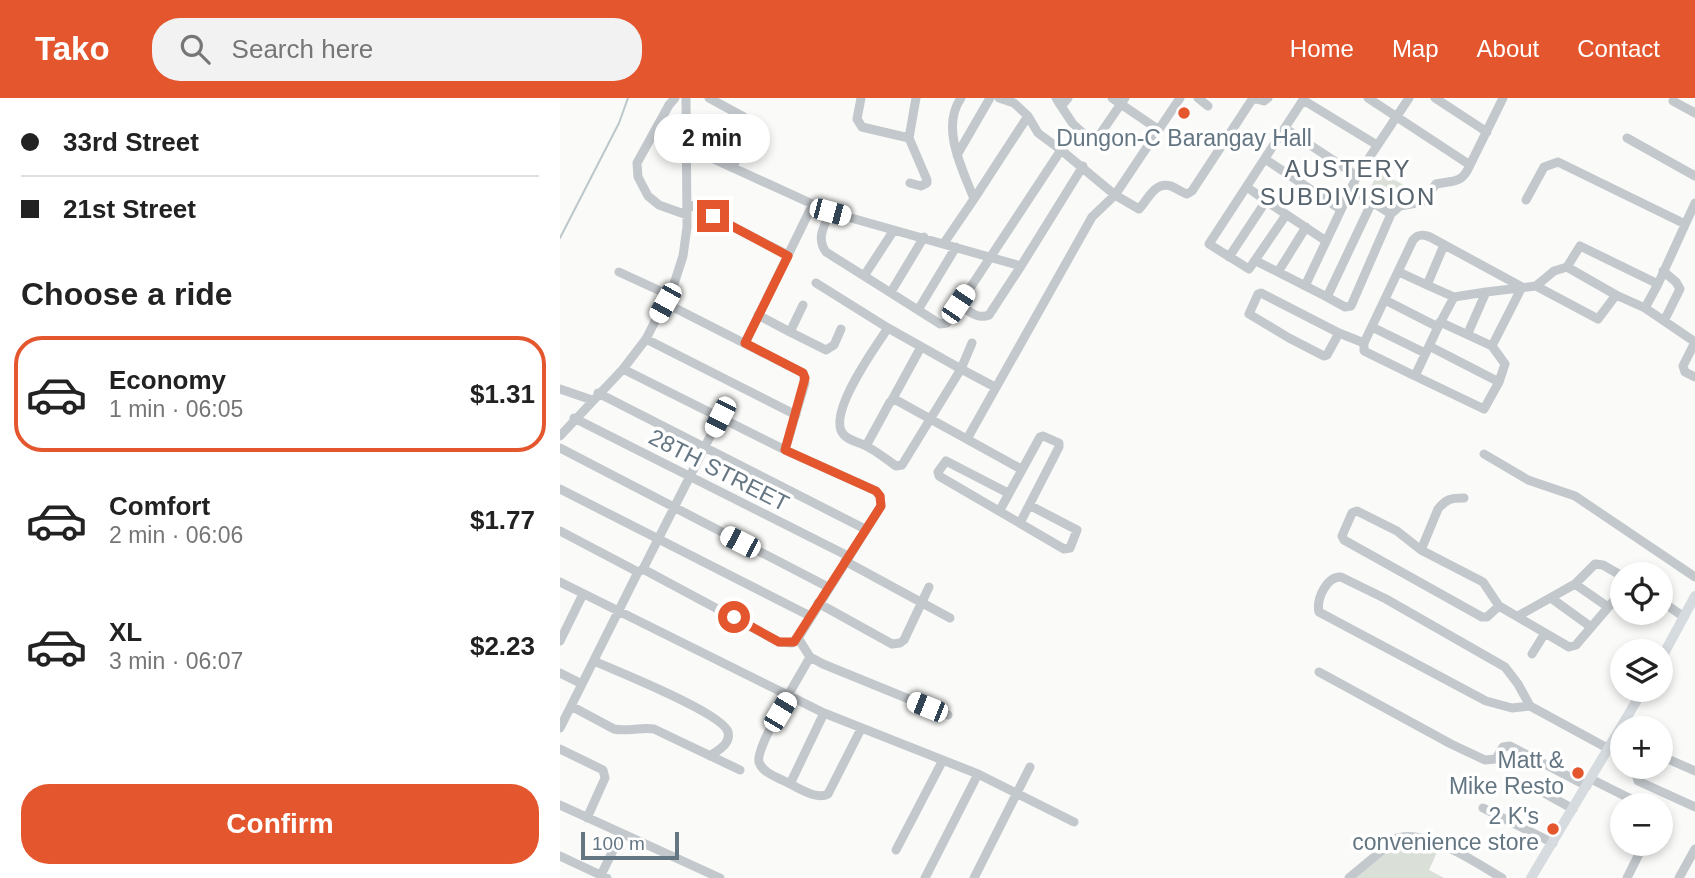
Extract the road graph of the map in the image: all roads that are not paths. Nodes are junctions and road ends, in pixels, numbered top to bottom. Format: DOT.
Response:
graph roads {
  1 [pos="676,98"];
  2 [pos="686,98"];
  3 [pos="709,98"];
  4 [pos="861,98"];
  5 [pos="916,98"];
  6 [pos="961,98"];
  7 [pos="990,98"];
  8 [pos="999,98"];
  9 [pos="1112,98"];
  10 [pos="1180,98"];
  11 [pos="1198,98"];
  12 [pos="1253,98"];
  13 [pos="1268,98"];
  14 [pos="1368,98"];
  15 [pos="1409,98"];
  16 [pos="1435,98"];
  17 [pos="1503,98"];
  18 [pos="1304,99"];
  19 [pos="1061,100"];
  20 [pos="1123,101"];
  21 [pos="1673,101"];
  22 [pos="1208,106"];
  23 [pos="1695,113"];
  24 [pos="1028,116"];
  25 [pos="1396,117"];
  26 [pos="1286,129"];
  27 [pos="1159,130"];
  28 [pos="1487,132"];
  29 [pos="909,138"];
  30 [pos="1626,138"];
  31 [pos="1377,145"];
  32 [pos="685,146"];
  33 [pos="1061,150"];
  34 [pos="957,155"];
  35 [pos="1265,159"];
  36 [pos="1470,165"];
  37 [pos="1083,166"];
  38 [pos="733,168"];
  39 [pos="1357,176"];
  40 [pos="1695,176"];
  41 [pos="910,183"];
  42 [pos="1247,187"];
  43 [pos="1351,189"];
  44 [pos="1115,195"];
  45 [pos="974,199"];
  46 [pos="1526,200"];
  47 [pos="1266,201"];
  48 [pos="1372,202"];
  49 [pos="1695,203"];
  50 [pos="812,206"];
  51 [pos="1340,209"];
  52 [pos="687,210"];
  53 [pos="830,212"];
  54 [pos="1391,214"];
  55 [pos="1286,215"];
  56 [pos="1685,224"];
  57 [pos="1306,227"];
  58 [pos="894,230"];
  59 [pos="924,237"];
  60 [pos="1326,242"];
  61 [pos="944,243"];
  62 [pos="1444,245"];
  63 [pos="956,247"];
  64 [pos="788,256"];
  65 [pos="1228,257"];
  66 [pos="991,258"];
  67 [pos="1256,261"];
  68 [pos="1021,266"];
  69 [pos="1567,267"];
  70 [pos="1663,271"];
  71 [pos="619,272"];
  72 [pos="1278,272"];
  73 [pos="1399,272"];
  74 [pos="864,276"];
  75 [pos="816,283"];
  76 [pos="1658,284"];
  77 [pos="1427,285"];
  78 [pos="1305,286"];
  79 [pos="1536,286"];
  80 [pos="1522,287"];
  81 [pos="891,292"];
  82 [pos="1486,292"];
  83 [pos="1616,295"];
  84 [pos="1454,296"];
  85 [pos="1327,297"];
  86 [pos="667,299"];
  87 [pos="1385,300"];
  88 [pos="803,304"];
  89 [pos="958,304"];
  90 [pos="1645,308"];
  91 [pos="918,310"];
  92 [pos="758,315"];
  93 [pos="1664,321"];
  94 [pos="1439,324"];
  95 [pos="1372,327"];
  96 [pos="888,328"];
  97 [pos="841,329"];
  98 [pos="790,332"];
  99 [pos="1339,333"];
  100 [pos="1468,333"];
  101 [pos="646,338"];
  102 [pos="1695,342"];
  103 [pos="745,343"];
  104 [pos="972,343"];
  105 [pos="1364,343"];
  106 [pos="1492,346"];
  107 [pos="921,347"];
  108 [pos="1427,349"];
  109 [pos="623,369"];
  110 [pos="961,369"];
  111 [pos="1415,376"];
  112 [pos="1695,377"];
  113 [pos="1499,382"];
  114 [pos="995,387"];
  115 [pos="560,390"];
  116 [pos="595,397"];
  117 [pos="892,400"];
  118 [pos="796,415"];
  119 [pos="720,417"];
  120 [pos="574,418"];
  121 [pos="930,419"];
  122 [pos="560,436"];
  123 [pos="967,439"];
  124 [pos="866,446"];
  125 [pos="706,447"];
  126 [pos="560,448"];
  127 [pos="785,450"];
  128 [pos="1484,454"];
  129 [pos="1021,469"];
  130 [pos="690,478"];
  131 [pos="560,489"];
  132 [pos="1008,493"];
  133 [pos="1464,498"];
  134 [pos="1029,505"];
  135 [pos="674,508"];
  136 [pos="1000,510"];
  137 [pos="1020,523"];
  138 [pos="865,529"];
  139 [pos="560,531"];
  140 [pos="659,539"];
  141 [pos="1421,550"];
  142 [pos="846,558"];
  143 [pos="1610,569"];
  144 [pos="640,571"];
  145 [pos="1695,577"];
  146 [pos="560,582"];
  147 [pos="1575,584"];
  148 [pos="828,587"];
  149 [pos="929,587"];
  150 [pos="583,594"];
  151 [pos="1695,596"];
  152 [pos="1551,598"];
  153 [pos="818,603"];
  154 [pos="922,604"];
  155 [pos="1610,605"];
  156 [pos="1499,606"];
  157 [pos="1608,607"];
  158 [pos="1673,609"];
  159 [pos="619,612"];
  160 [pos="810,616"];
  161 [pos="1518,616"];
  162 [pos="1684,617"];
  163 [pos="950,618"];
  164 [pos="1591,627"];
  165 [pos="1545,633"];
  166 [pos="798,638"];
  167 [pos="1672,639"];
  168 [pos="560,641"];
  169 [pos="1532,654"];
  170 [pos="810,657"];
  171 [pos="594,661"];
  172 [pos="1319,672"];
  173 [pos="560,673"];
  174 [pos="582,684"];
  175 [pos="789,696"];
  176 [pos="571,706"];
  177 [pos="1530,706"];
  178 [pos="824,713"];
  179 [pos="948,715"];
  180 [pos="560,728"];
  181 [pos="861,729"];
  182 [pos="560,749"];
  183 [pos="1609,749"];
  184 [pos="710,756"];
  185 [pos="943,760"];
  186 [pos="1673,761"];
  187 [pos="1030,767"];
  188 [pos="740,770"];
  189 [pos="1695,771"];
  190 [pos="978,774"];
  191 [pos="1637,779"];
  192 [pos="1589,782"];
  193 [pos="790,784"];
  194 [pos="1539,790"];
  195 [pos="1615,793"];
  196 [pos="1016,794"];
  197 [pos="560,805"];
  198 [pos="1695,807"];
  199 [pos="1483,808"];
  200 [pos="1573,809"];
  201 [pos="587,818"];
  202 [pos="1074,821"];
  203 [pos="621,834"];
  204 [pos="1553,843"];
  205 [pos="1695,849"];
  206 [pos="896,850"];
  207 [pos="560,856"];
  208 [pos="1638,856"];
  209 [pos="605,877"];
  210 [pos="720,878"];
  211 [pos="925,878"];
  212 [pos="974,878"];
  213 [pos="1349,878"];
  214 [pos="1502,878"];
  215 [pos="1531,878"];
  216 [pos="1626,878"];
  217 [pos="1679,878"];
  1 -- 52 [label="street"];
  2 -- 32 [label="street"];
  3 -- 38 [label="street"];
  4 -- 29 [label="street"];
  5 -- 29 [label="street"];
  6 -- 34 [label="street"];
  7 -- 34 [label="street"];
  8 -- 24 [label="street"];
  9 -- 20 [label="street"];
  10 -- 27 [label="street"];
  11 -- 22 [label="street"];
  12 -- 13 [label="street"];
  12 -- 44 [label="street"];
  14 -- 25 [label="street"];
  15 -- 25 [label="street"];
  16 -- 28 [label="street"];
  17 -- 28 [label="street"];
  18 -- 26 [label="street"];
  18 -- 31 [label="street"];
  19 -- 20 [label="street"];
  20 -- 27 [label="street"];
  21 -- 23 [label="street"];
  24 -- 33 [label="street"];
  24 -- 45 [label="street"];
  25 -- 31 [label="street"];
  25 -- 36 [label="street"];
  26 -- 35 [label="street"];
  26 -- 39 [label="street"];
  27 -- 44 [label="street"];
  28 -- 36 [label="street"];
  29 -- 41 [label="street"];
  30 -- 40 [label="street"];
  31 -- 39 [label="street"];
  32 -- 38 [label="street"];
  32 -- 52 [label="street"];
  33 -- 37 [label="street"];
  33 -- 66 [label="street"];
  34 -- 45 [label="street"];
  35 -- 42 [label="street"];
  35 -- 51 [label="street"];
  36 -- 54 [label="street"];
  37 -- 44 [label="street"];
  37 -- 68 [label="street"];
  38 -- 50 [label="street"];
  39 -- 43 [label="street"];
  42 -- 47 [label="street"];
  42 -- 65 [label="street"];
  43 -- 48 [label="street"];
  43 -- 51 [label="street"];
  44 -- 114 [label="street"];
  45 -- 61 [label="street"];
  46 -- 56 [label="street"];
  47 -- 55 [label="street"];
  47 -- 65 [label="street"];
  48 -- 54 [label="street"];
  48 -- 85 [label="street"];
  49 -- 56 [label="street"];
  50 -- 53 [label="street"];
  50 -- 64 [label="street"];
  51 -- 60 [label="street"];
  52 -- 64 [label="street"];
  52 -- 86 [label="street"];
  53 -- 58 [label="street"];
  53 -- 74 [label="street"];
  54 -- 85 [label="street"];
  55 -- 57 [label="street"];
  55 -- 67 [label="street"];
  56 -- 70 [label="street"];
  57 -- 60 [label="street"];
  57 -- 72 [label="street"];
  58 -- 59 [label="street"];
  58 -- 74 [label="street"];
  59 -- 61 [label="street"];
  59 -- 81 [label="street"];
  60 -- 78 [label="street"];
  61 -- 63 [label="street"];
  62 -- 73 [label="street"];
  62 -- 77 [label="street"];
  62 -- 80 [label="street"];
  63 -- 66 [label="street"];
  63 -- 91 [label="street"];
  64 -- 92 [label="street"];
  65 -- 67 [label="street"];
  66 -- 68 [label="street"];
  66 -- 89 [label="street"];
  67 -- 72 [label="street"];
  68 -- 89 [label="street"];
  69 -- 76 [label="street"];
  69 -- 79 [label="street"];
  69 -- 83 [label="street"];
  70 -- 76 [label="street"];
  70 -- 93 [label="street"];
  71 -- 86 [label="street"];
  72 -- 78 [label="street"];
  73 -- 77 [label="street"];
  73 -- 87 [label="street"];
  74 -- 81 [label="street"];
  75 -- 96 [label="street"];
  76 -- 90 [label="street"];
  77 -- 84 [label="street"];
  78 -- 85 [label="street"];
  79 -- 80 [label="street"];
  79 -- 83 [label="street"];
  80 -- 82 [label="street"];
  80 -- 106 [label="street"];
  81 -- 91 [label="street"];
  82 -- 84 [label="street"];
  82 -- 100 [label="street"];
  83 -- 90 [label="street"];
  84 -- 94 [label="street"];
  86 -- 101 [label="street"];
  86 -- 103 [label="street"];
  87 -- 94 [label="street"];
  87 -- 95 [label="street"];
  88 -- 98 [label="street"];
  89 -- 91 [label="street"];
  90 -- 93 [label="street"];
  92 -- 98 [label="street"];
  92 -- 103 [label="street"];
  93 -- 102 [label="street"];
  94 -- 100 [label="street"];
  94 -- 108 [label="street"];
  95 -- 105 [label="street"];
  95 -- 108 [label="street"];
  96 -- 107 [label="street"];
  96 -- 124 [label="street"];
  97 -- 98 [label="street"];
  99 -- 99 [label="street"];
  99 -- 105 [label="street"];
  100 -- 106 [label="street"];
  101 -- 109 [label="street"];
  101 -- 118 [label="street"];
  102 -- 112 [label="street"];
  103 -- 118 [label="street"];
  104 -- 110 [label="street"];
  105 -- 111 [label="street"];
  106 -- 113 [label="street"];
  107 -- 110 [label="street"];
  107 -- 117 [label="street"];
  108 -- 111 [label="street"];
  108 -- 113 [label="street"];
  109 -- 116 [label="street"];
  109 -- 119 [label="street"];
  110 -- 114 [label="street"];
  110 -- 121 [label="street"];
  111 -- 113 [label="street"];
  114 -- 123 [label="street"];
  115 -- 116 [label="street"];
  116 -- 120 [label="street"];
  116 -- 125 [label="street"];
  117 -- 121 [label="street"];
  117 -- 124 [label="street"];
  118 -- 127 [label="street"];
  119 -- 125 [label="street"];
  119 -- 127 [label="street"];
  120 -- 122 [label="street"];
  120 -- 130 [label="street, 28TH STREET"];
  121 -- 123 [label="street"];
  121 -- 124 [label="street"];
  123 -- 129 [label="street"];
  125 -- 130 [label="street"];
  125 -- 138 [label="street"];
  126 -- 135 [label="street"];
  127 -- 138 [label="street"];
  128 -- 145 [label="street"];
  129 -- 132 [label="street"];
  129 -- 134 [label="street"];
  130 -- 135 [label="street"];
  130 -- 142 [label="street, 28TH STREET"];
  131 -- 140 [label="street"];
  132 -- 136 [label="street"];
  132 -- 136 [label="street"];
  133 -- 141 [label="street"];
  134 -- 137 [label="street"];
  134 -- 137 [label="street"];
  135 -- 140 [label="street"];
  135 -- 148 [label="street"];
  136 -- 137 [label="street"];
  138 -- 142 [label="street"];
  139 -- 144 [label="street"];
  140 -- 144 [label="street"];
  140 -- 160 [label="street"];
  141 -- 156 [label="street"];
  141 -- 156 [label="street"];
  142 -- 148 [label="street"];
  142 -- 154 [label="street, 28TH STREET"];
  143 -- 147 [label="street"];
  144 -- 159 [label="street"];
  144 -- 166 [label="street"];
  146 -- 150 [label="street"];
  147 -- 152 [label="street"];
  147 -- 157 [label="street"];
  148 -- 153 [label="street"];
  149 -- 154 [label="street"];
  150 -- 159 [label="street"];
  150 -- 168 [label="street"];
  151 -- 162 [label="main road"];
  152 -- 161 [label="street"];
  152 -- 164 [label="street"];
  153 -- 154 [label="street"];
  153 -- 160 [label="street"];
  154 -- 163 [label="street, 28TH STREET"];
  155 -- 157 [label="street"];
  156 -- 161 [label="street"];
  157 -- 164 [label="street"];
  158 -- 162 [label="street"];
  159 -- 171 [label="street"];
  159 -- 175 [label="street"];
  160 -- 166 [label="street"];
  161 -- 165 [label="street"];
  162 -- 167 [label="main road"];
  164 -- 165 [label="street"];
  165 -- 169 [label="street"];
  166 -- 170 [label="street"];
  170 -- 175 [label="street"];
  170 -- 179 [label="street"];
  171 -- 174 [label="street"];
  171 -- 184 [label="street"];
  172 -- 192 [label="street"];
  173 -- 174 [label="street"];
  174 -- 176 [label="street"];
  175 -- 178 [label="street"];
  175 -- 193 [label="street"];
  176 -- 180 [label="street"];
  176 -- 184 [label="street"];
  177 -- 177 [label="street"];
  177 -- 183 [label="street"];
  178 -- 181 [label="street"];
  178 -- 193 [label="street"];
  181 -- 185 [label="street"];
  181 -- 193 [label="street"];
  182 -- 201 [label="street"];
  183 -- 192 [label="main road"];
  184 -- 188 [label="street"];
  185 -- 190 [label="street"];
  185 -- 206 [label="street"];
  186 -- 189 [label="street"];
  187 -- 196 [label="street"];
  190 -- 196 [label="street"];
  190 -- 211 [label="street"];
  191 -- 198 [label="street"];
  192 -- 195 [label="street"];
  192 -- 200 [label="main road"];
  194 -- 200 [label="street"];
  196 -- 202 [label="street"];
  196 -- 212 [label="street"];
  197 -- 201 [label="street"];
  199 -- 204 [label="street"];
  200 -- 204 [label="main road"];
  201 -- 203 [label="street"];
  203 -- 209 [label="street"];
  203 -- 210 [label="street"];
  204 -- 215 [label="main road"];
  205 -- 217 [label="street"];
  207 -- 209 [label="street"];
  208 -- 216 [label="street"];
  213 -- 214 [label="street"];
}
